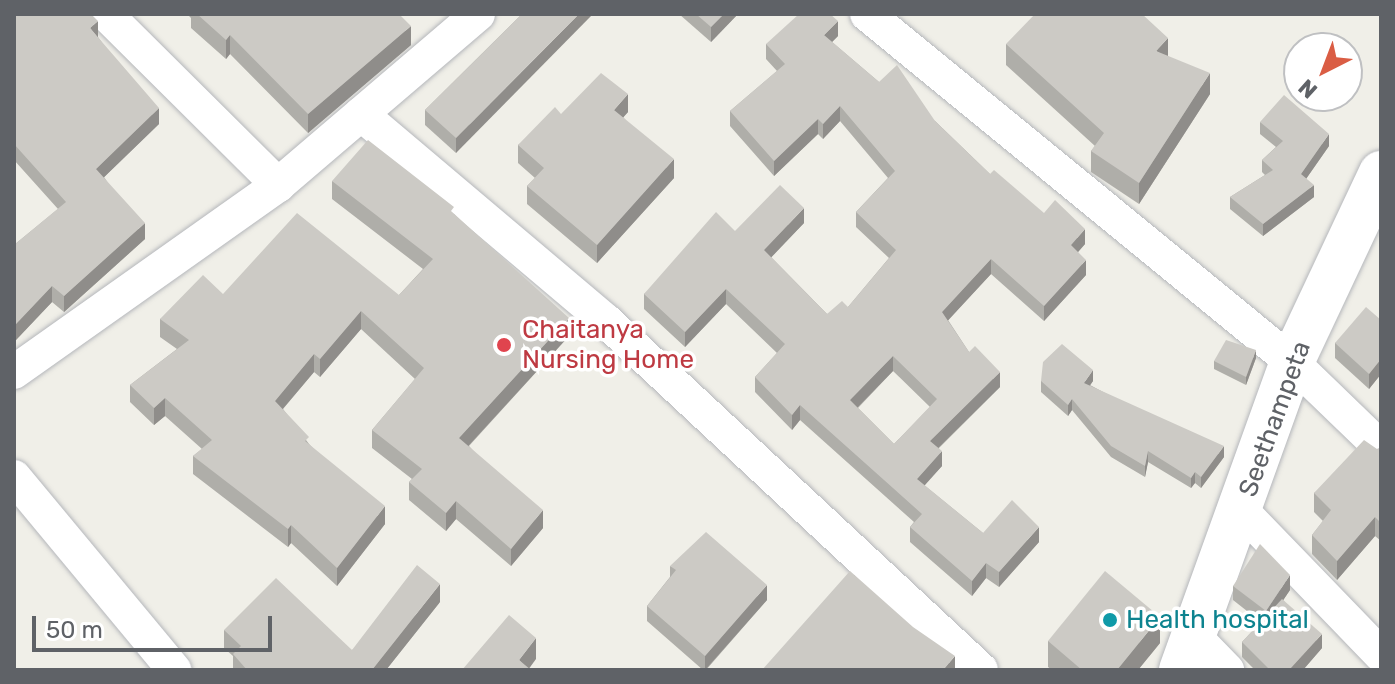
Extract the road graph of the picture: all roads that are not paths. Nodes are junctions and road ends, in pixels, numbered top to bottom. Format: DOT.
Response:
graph roads {
  1 [pos="106,14"];
  2 [pos="478,14"];
  3 [pos="867,14"];
  4 [pos="361,114"];
  5 [pos="1381,173"];
  6 [pos="278,185"];
  7 [pos="1373,224"];
  8 [pos="1292,362"];
  9 [pos="14,372"];
  10 [pos="1381,448"];
  11 [pos="14,477"];
  12 [pos="1242,511"];
  13 [pos="1189,654"];
  14 [pos="1381,655"];
  15 [pos="174,670"];
  16 [pos="981,670"];
  17 [pos="1227,670"];
  1 -- 6 [label="street"];
  2 -- 4 [label="street"];
  3 -- 8 [label="street"];
  4 -- 6 [label="street"];
  4 -- 16 [label="street"];
  5 -- 7 [label="street, Seethampeta"];
  6 -- 9 [label="street"];
  7 -- 8 [label="street, Seethampeta"];
  8 -- 10 [label="street"];
  8 -- 12 [label="street, Seethampeta"];
  11 -- 15 [label="street"];
  12 -- 13 [label="street, Seethampeta"];
  12 -- 14 [label="street"];
  13 -- 17 [label="street"];
}
